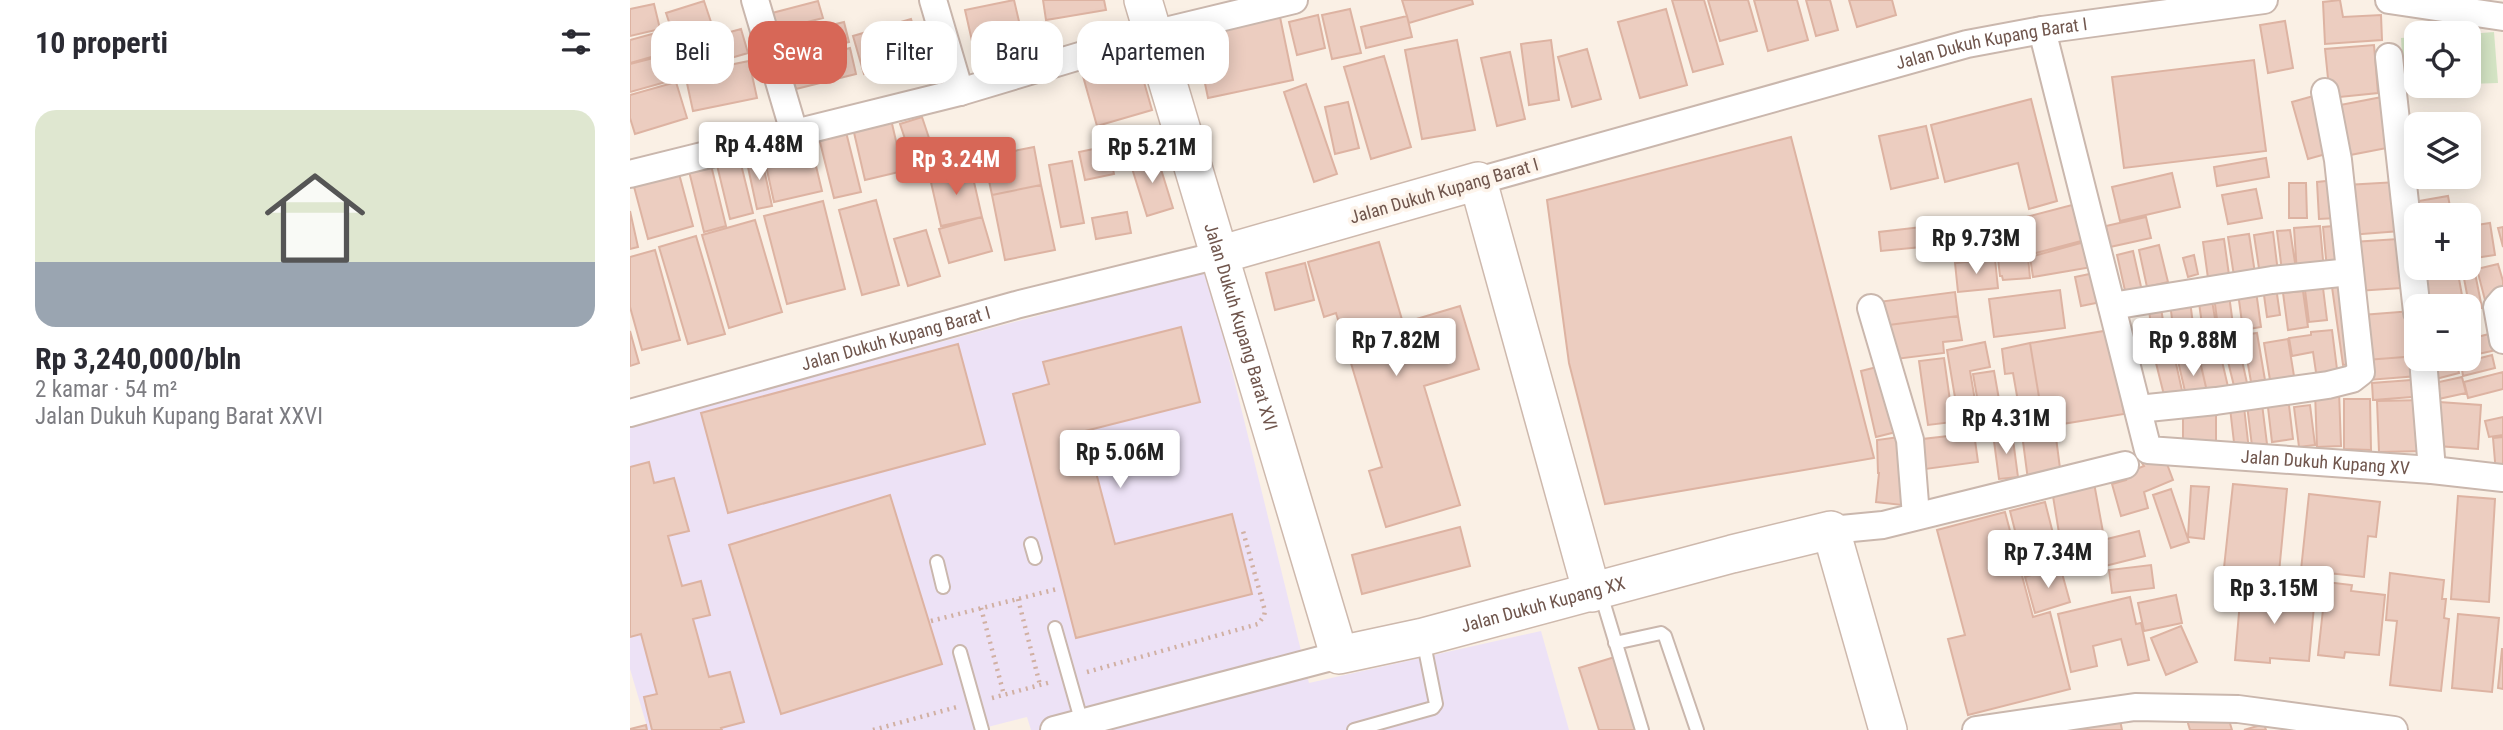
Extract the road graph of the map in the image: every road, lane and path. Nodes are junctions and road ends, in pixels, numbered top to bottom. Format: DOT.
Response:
graph roads {
  1 [pos="755,0"];
  2 [pos="933,0"];
  3 [pos="1294,0"];
  4 [pos="2264,0"];
  5 [pos="2389,0"];
  6 [pos="1148,17"];
  7 [pos="2502,20"];
  8 [pos="2042,30"];
  9 [pos="2389,57"];
  10 [pos="960,92"];
  11 [pos="2325,92"];
  12 [pos="794,132"];
  13 [pos="630,174"];
  14 [pos="1478,181"];
  15 [pos="1219,255"];
  16 [pos="2350,272"];
  17 [pos="2415,294"];
  18 [pos="2503,300"];
  19 [pos="2112,306"];
  20 [pos="1871,308"];
  21 [pos="2503,340"];
  22 [pos="2424,371"];
  23 [pos="2138,409"];
  24 [pos="630,413"];
  25 [pos="2125,466"];
  26 [pos="2432,470"];
  27 [pos="2503,478"];
  28 [pos="1916,516"];
  29 [pos="1831,530"];
  30 [pos="1243,531"];
  31 [pos="1031,544"];
  32 [pos="1035,558"];
  33 [pos="937,562"];
  34 [pos="943,587"];
  35 [pos="1057,589"];
  36 [pos="1596,592"];
  37 [pos="1018,599"];
  38 [pos="981,608"];
  39 [pos="931,621"];
  40 [pos="1055,628"];
  41 [pos="1423,637"];
  42 [pos="1615,643"];
  43 [pos="960,652"];
  44 [pos="1339,655"];
  45 [pos="1068,677"];
  46 [pos="1040,685"];
  47 [pos="1004,695"];
  48 [pos="975,702"];
  49 [pos="2138,718"];
  50 [pos="1117,722"];
  51 [pos="1082,723"];
  52 [pos="2381,729"];
  53 [pos="873,730"];
  54 [pos="982,730"];
  55 [pos="1054,730"];
  56 [pos="1354,730"];
  57 [pos="1642,730"];
  58 [pos="1697,730"];
  59 [pos="1888,730"];
  60 [pos="1976,730"];
  1 -- 12 [label="street"];
  2 -- 10 [label="street"];
  3 -- 6 [label="street"];
  4 -- 8 [label="street, Jalan Dukuh Kupang Barat I"];
  5 -- 7 [label="street"];
  6 -- 10 [label="street"];
  6 -- 15 [label="street, Jalan Dukuh Kupang Barat XVI"];
  8 -- 14 [label="street, Jalan Dukuh Kupang Barat I"];
  8 -- 19 [label="street"];
  9 -- 17 [label="street"];
  10 -- 12 [label="street"];
  11 -- 16 [label="street"];
  12 -- 13 [label="street"];
  14 -- 15 [label="street, Jalan Dukuh Kupang Barat I"];
  14 -- 36 [label="street"];
  15 -- 24 [label="street, Jalan Dukuh Kupang Barat I"];
  15 -- 44 [label="street, Jalan Dukuh Kupang Barat XVI"];
  16 -- 19 [label="street"];
  16 -- 23 [label="street"];
  18 -- 21 [label="street"];
  19 -- 23 [label="street"];
  20 -- 28 [label="street"];
  22 -- 26 [label="street"];
  23 -- 26 [label="street, Jalan Dukuh Kupang XV"];
  25 -- 28 [label="street"];
  26 -- 27 [label="street, Jalan Dukuh Kupang XV"];
  28 -- 29 [label="street"];
  29 -- 36 [label="street, Jalan Dukuh Kupang XX"];
  29 -- 59 [label="street"];
  30 -- 45 [label="path"];
  31 -- 32 [label="lane"];
  33 -- 34 [label="lane"];
  35 -- 37 [label="path"];
  36 -- 41 [label="street, Jalan Dukuh Kupang XX"];
  36 -- 42 [label="lane"];
  37 -- 38 [label="path"];
  37 -- 46 [label="path"];
  38 -- 39 [label="path"];
  38 -- 47 [label="path"];
  40 -- 45 [label="lane"];
  41 -- 44 [label="street, Jalan Dukuh Kupang XX"];
  41 -- 56 [label="lane"];
  42 -- 57 [label="lane"];
  42 -- 58 [label="lane"];
  43 -- 48 [label="lane"];
  44 -- 50 [label="street, Jalan Dukuh Kupang XX"];
  45 -- 46 [label="path"];
  45 -- 51 [label="lane"];
  46 -- 47 [label="path"];
  47 -- 48 [label="path"];
  48 -- 53 [label="path"];
  48 -- 54 [label="lane"];
  49 -- 52 [label="street"];
  49 -- 60 [label="street"];
  50 -- 51 [label="street, Jalan Dukuh Kupang XX"];
  51 -- 55 [label="street, Jalan Dukuh Kupang XX"];
}
